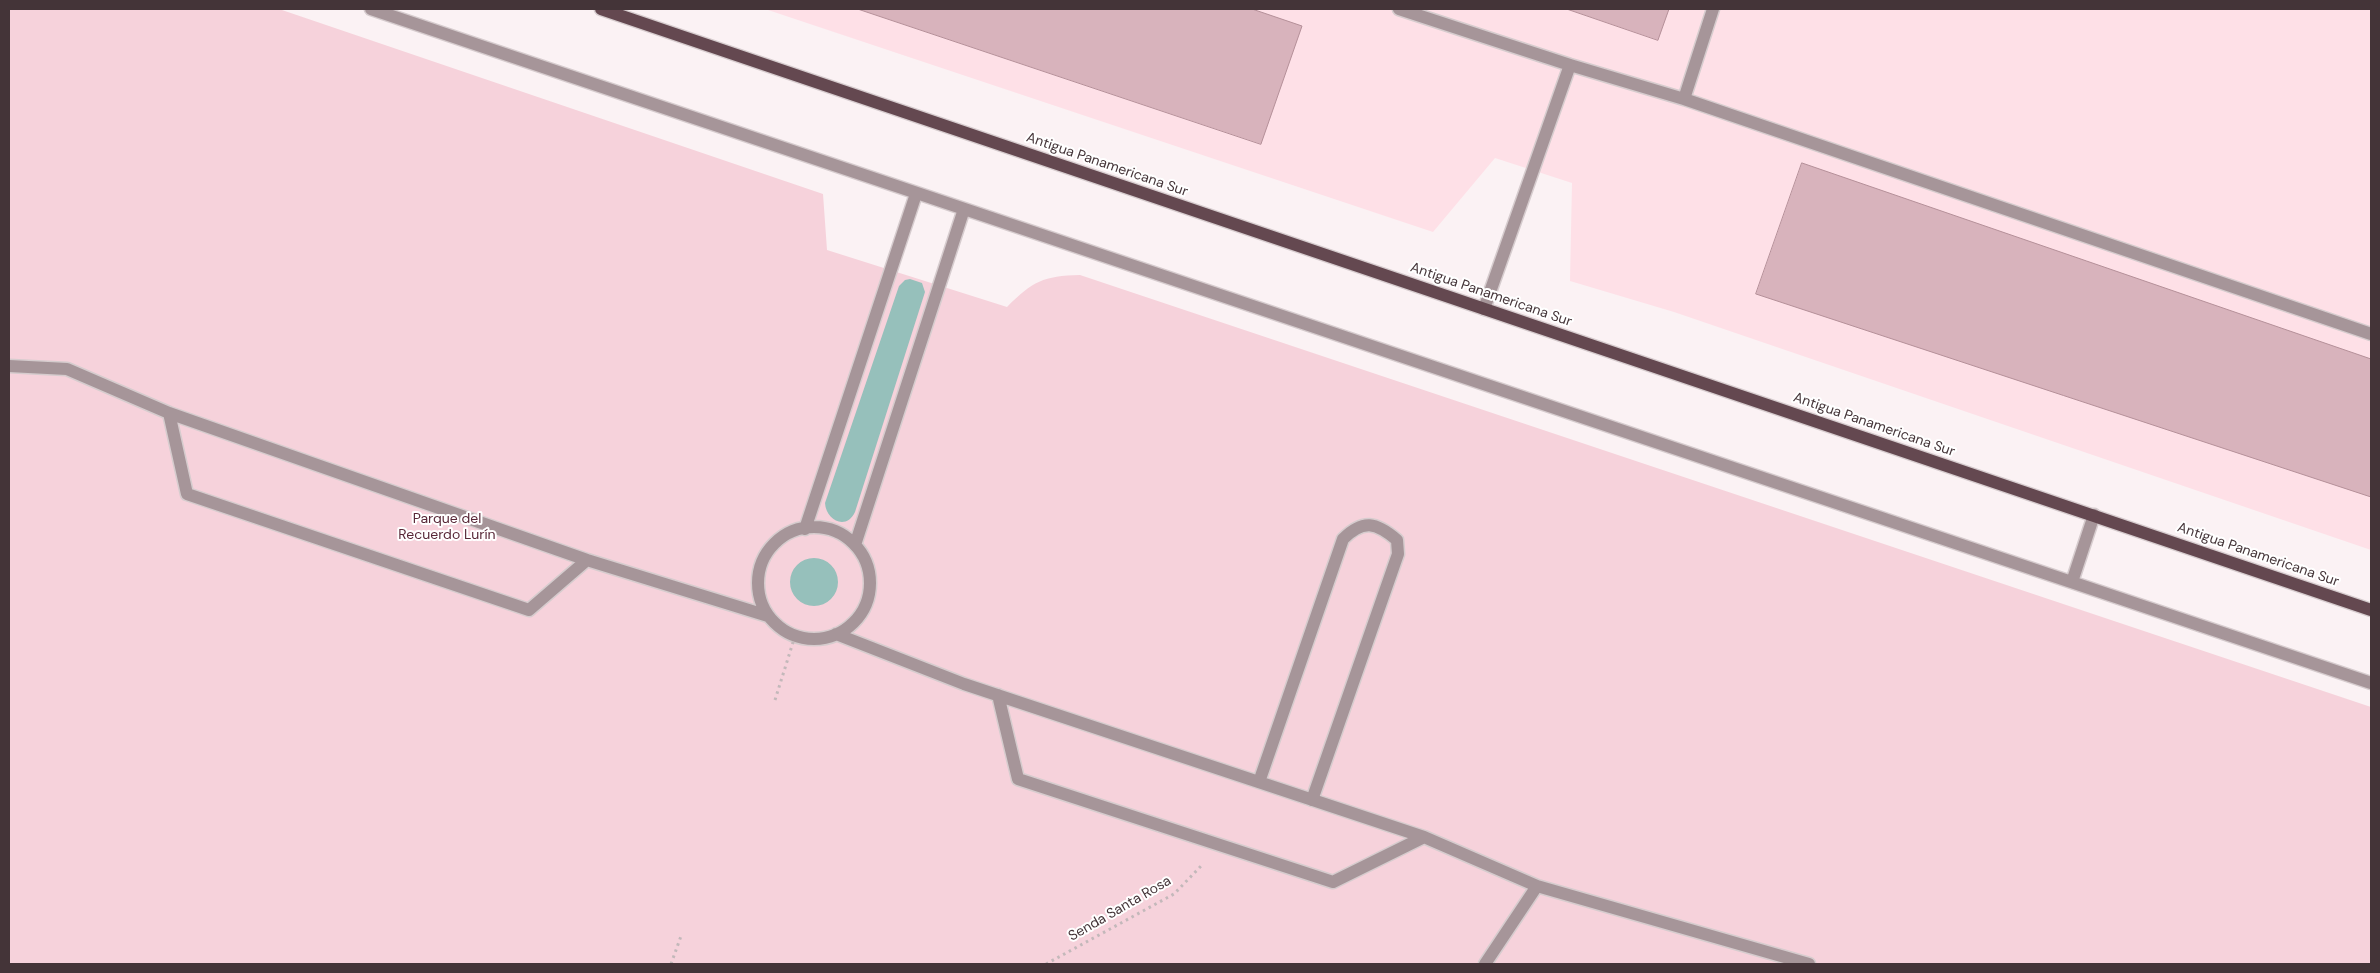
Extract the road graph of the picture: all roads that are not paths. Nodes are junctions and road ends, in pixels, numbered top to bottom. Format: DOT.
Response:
graph roads {
  1 [pos="371,9"];
  2 [pos="601,9"];
  3 [pos="1399,9"];
  4 [pos="1713,9"];
  5 [pos="1570,65"];
  6 [pos="1684,99"];
  7 [pos="916,194"];
  8 [pos="964,209"];
  9 [pos="1484,309"];
  10 [pos="2371,334"];
  11 [pos="9,366"];
  12 [pos="169,413"];
  13 [pos="2094,515"];
  14 [pos="805,529"];
  15 [pos="855,545"];
  16 [pos="587,560"];
  17 [pos="2072,582"];
  18 [pos="2371,610"];
  19 [pos="768,616"];
  20 [pos="836,634"];
  21 [pos="2371,683"];
  22 [pos="998,695"];
  23 [pos="1259,782"];
  24 [pos="1312,800"];
  25 [pos="1424,837"];
  26 [pos="1537,886"];
  27 [pos="1485,964"];
  28 [pos="1809,964"];
  1 -- 7 [label="lane"];
  2 -- 9 [label="main road, Antigua Panamericana Sur"];
  3 -- 5 [label="lane"];
  4 -- 6 [label="lane"];
  5 -- 6 [label="lane"];
  5 -- 9 [label="lane"];
  6 -- 10 [label="lane"];
  7 -- 8 [label="lane"];
  7 -- 14 [label="lane"];
  8 -- 15 [label="lane"];
  8 -- 17 [label="lane"];
  9 -- 13 [label="main road, Antigua Panamericana Sur"];
  11 -- 12 [label="lane"];
  12 -- 16 [label="lane"];
  12 -- 16 [label="lane"];
  13 -- 17 [label="lane"];
  13 -- 18 [label="main road, Antigua Panamericana Sur"];
  14 -- 15 [label="lane"];
  14 -- 19 [label="lane"];
  15 -- 20 [label="lane"];
  16 -- 19 [label="lane"];
  17 -- 21 [label="lane"];
  19 -- 20 [label="lane"];
  20 -- 22 [label="lane"];
  22 -- 23 [label="lane"];
  22 -- 25 [label="lane"];
  23 -- 24 [label="lane"];
  23 -- 24 [label="lane"];
  24 -- 25 [label="lane"];
  25 -- 26 [label="lane"];
  26 -- 27 [label="lane"];
  26 -- 28 [label="lane"];
}
